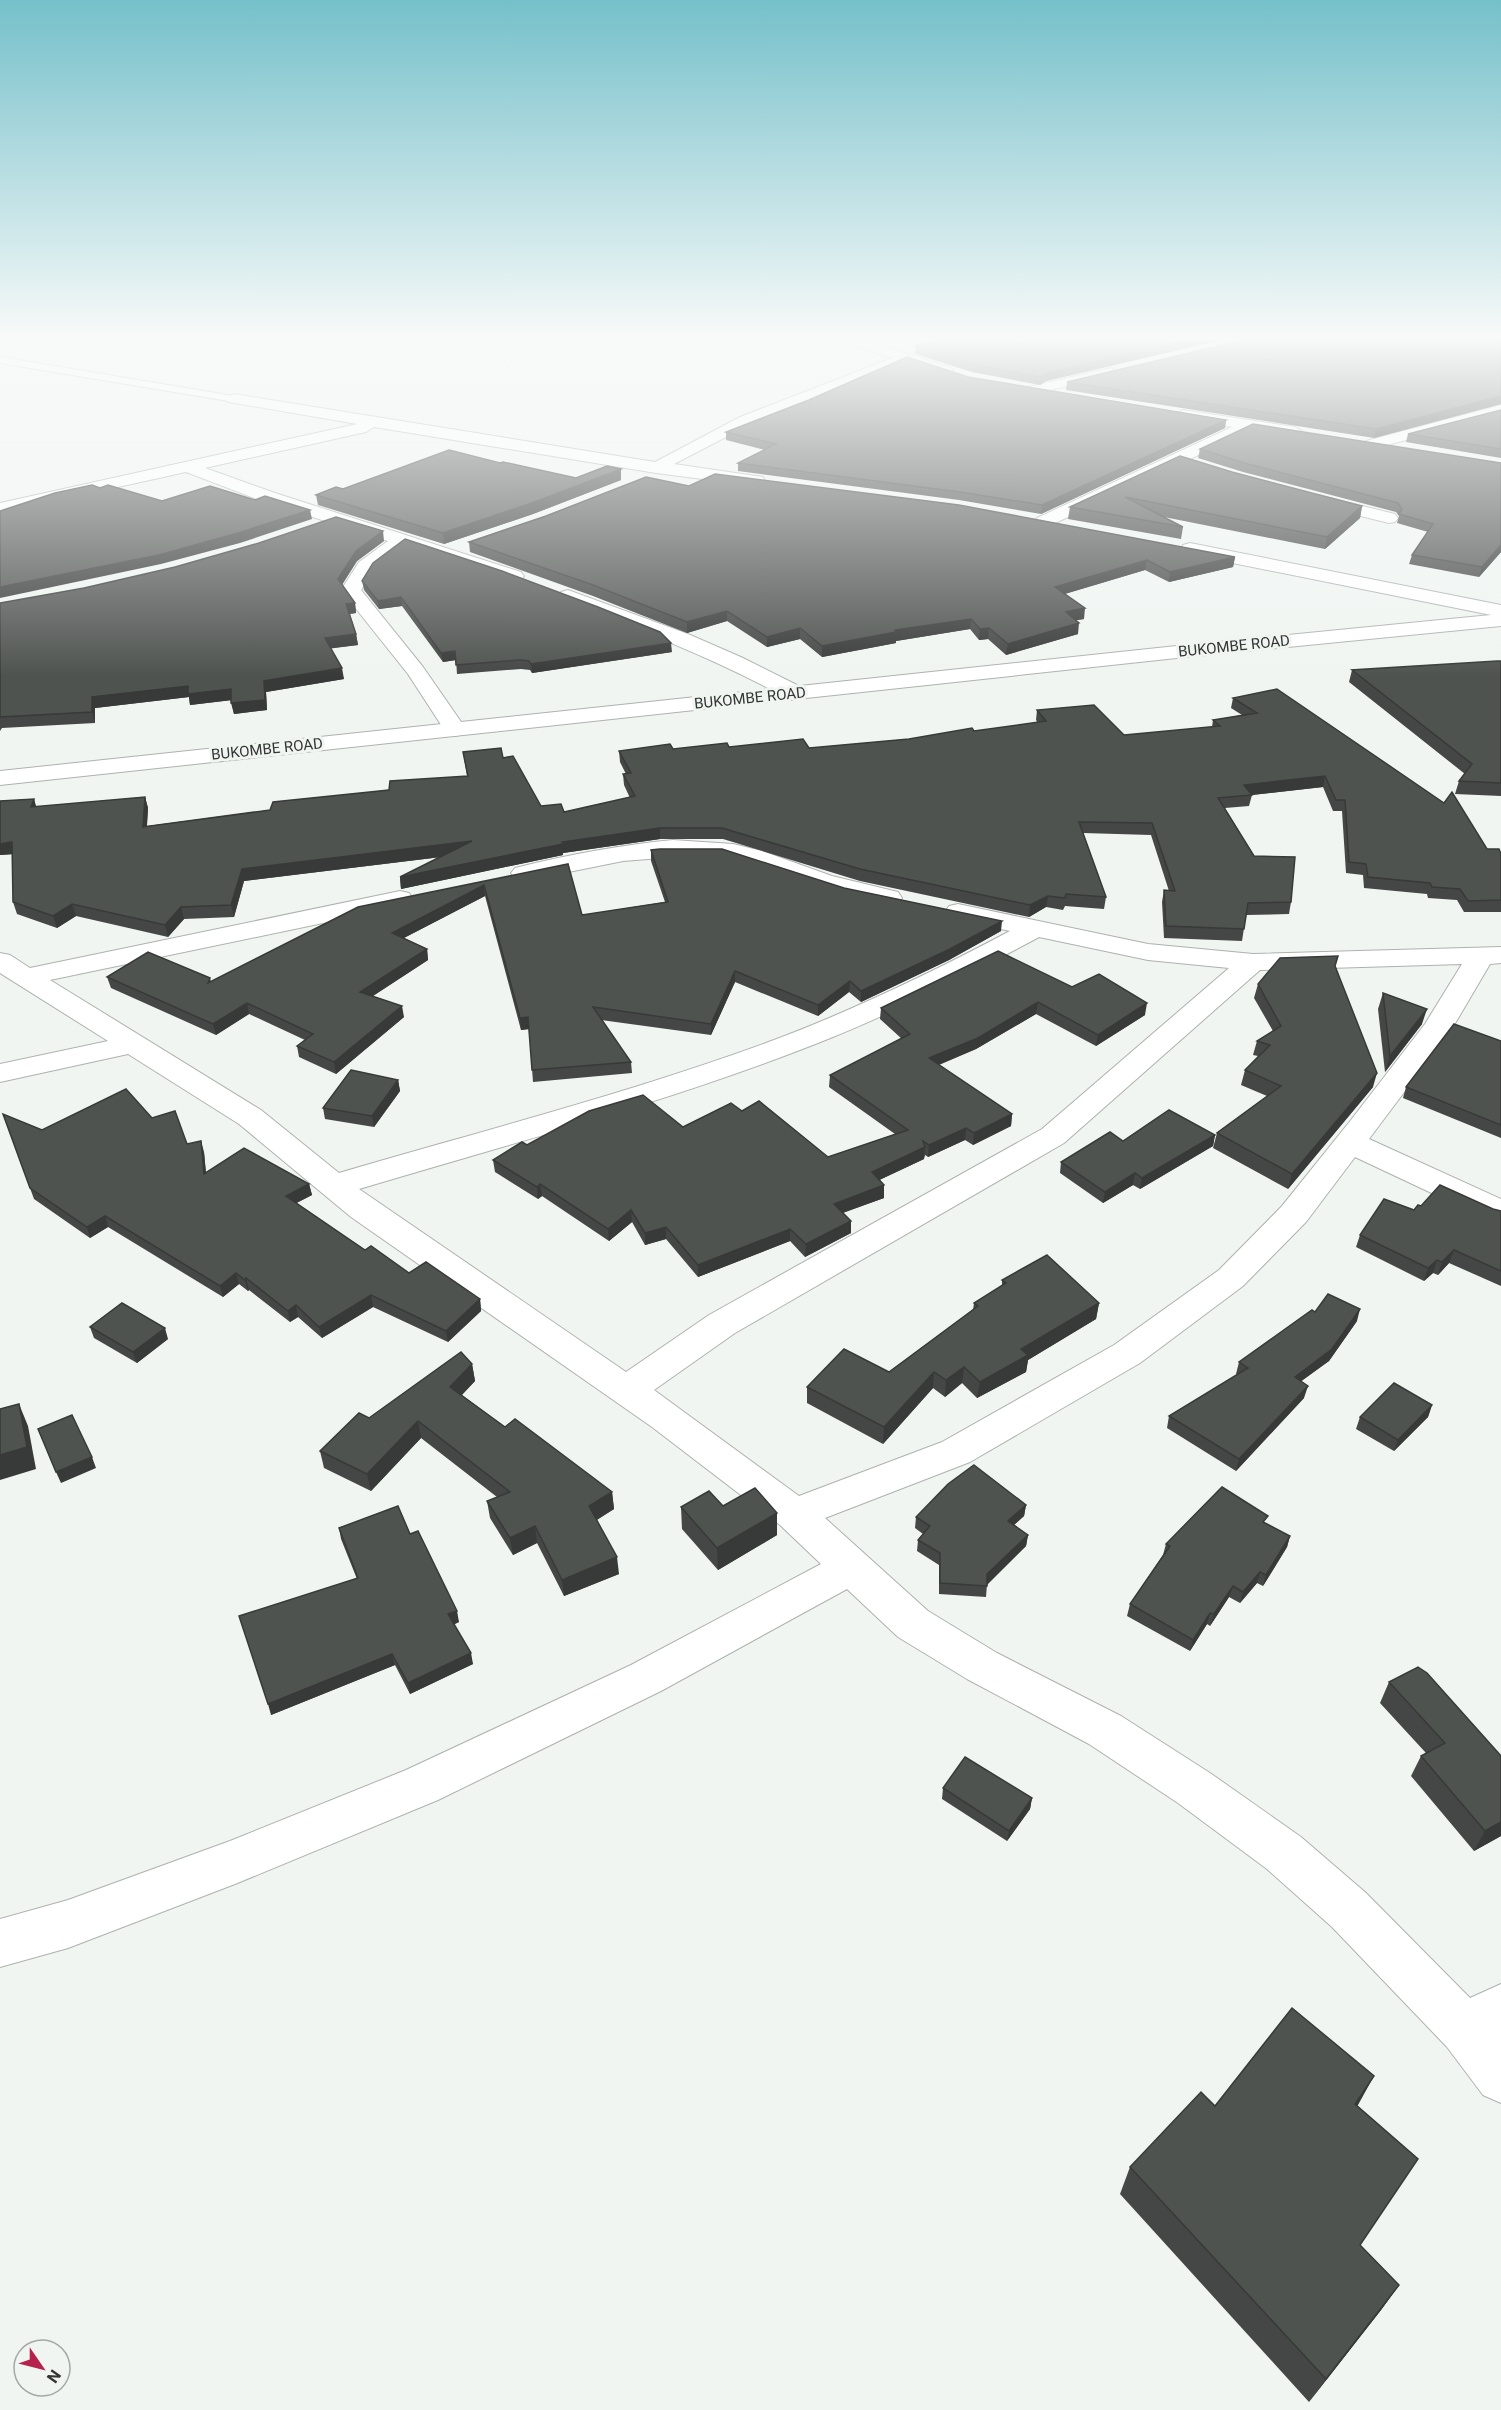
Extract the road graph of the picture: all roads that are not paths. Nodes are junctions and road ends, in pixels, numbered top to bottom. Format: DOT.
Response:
graph roads {
  1 [pos="252,452"];
  2 [pos="562,452"];
  3 [pos="682,452"];
  4 [pos="1192,452"];
  5 [pos="1178,459"];
  6 [pos="1197,465"];
  7 [pos="188,467"];
  8 [pos="662,469"];
  9 [pos="637,482"];
  10 [pos="772,483"];
  11 [pos="1306,497"];
  12 [pos="0,508"];
  13 [pos="1389,518"];
  14 [pos="335,519"];
  15 [pos="1022,519"];
  16 [pos="1043,522"];
  17 [pos="1077,528"];
  18 [pos="304,531"];
  19 [pos="403,539"];
  20 [pos="473,543"];
  21 [pos="1177,547"];
  22 [pos="444,552"];
  23 [pos="529,582"];
  24 [pos="549,590"];
  25 [pos="1501,611"];
  26 [pos="1501,620"];
  27 [pos="795,693"];
  28 [pos="456,729"];
  29 [pos="0,778"];
  30 [pos="499,879"];
  31 [pos="420,895"];
  32 [pos="1036,928"];
  33 [pos="1491,956"];
  34 [pos="1253,962"];
  35 [pos="13,969"];
  36 [pos="134,1044"];
  37 [pos="0,1073"];
  38 [pos="1350,1142"];
  39 [pos="334,1185"];
  40 [pos="1501,1212"];
  41 [pos="627,1390"];
  42 [pos="794,1514"];
  43 [pos="851,1567"];
  44 [pos="0,1943"];
  45 [pos="1483,2019"];
  46 [pos="1501,2077"];
  1 -- 7 [label="street"];
  2 -- 8 [label="street"];
  3 -- 8 [label="street"];
  4 -- 5 [label="street"];
  5 -- 6 [label="street"];
  5 -- 16 [label="street"];
  7 -- 12 [label="street"];
  7 -- 14 [label="street"];
  8 -- 9 [label="street"];
  8 -- 10 [label="street"];
  11 -- 13 [label="street"];
  14 -- 18 [label="street"];
  14 -- 19 [label="street"];
  15 -- 16 [label="street"];
  16 -- 17 [label="street"];
  19 -- 22 [label="street"];
  19 -- 28 [label="street"];
  20 -- 22 [label="street"];
  21 -- 25 [label="street"];
  22 -- 23 [label="street"];
  24 -- 27 [label="street"];
  26 -- 27 [label="street, BUKOMBE ROAD"];
  27 -- 28 [label="street, BUKOMBE ROAD"];
  28 -- 29 [label="street, BUKOMBE ROAD"];
  30 -- 32 [label="street"];
  31 -- 35 [label="street"];
  32 -- 34 [label="street"];
  32 -- 39 [label="street"];
  33 -- 34 [label="street"];
  33 -- 38 [label="street"];
  34 -- 41 [label="street"];
  35 -- 36 [label="street"];
  36 -- 37 [label="street"];
  36 -- 39 [label="street"];
  38 -- 40 [label="street"];
  38 -- 42 [label="street"];
  39 -- 41 [label="street"];
  41 -- 42 [label="street"];
  42 -- 43 [label="street"];
  43 -- 44 [label="street"];
  43 -- 45 [label="street"];
  45 -- 46 [label="street"];
}
